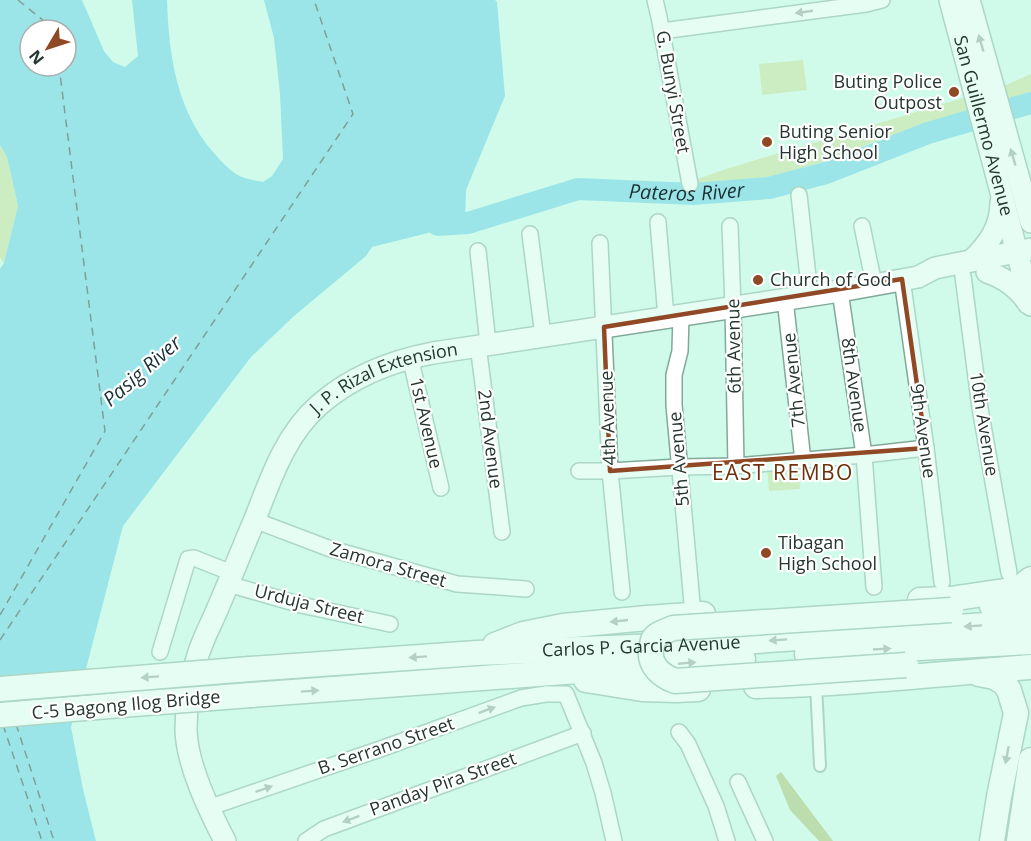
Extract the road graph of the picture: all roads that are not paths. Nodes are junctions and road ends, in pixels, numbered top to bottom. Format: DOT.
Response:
graph roads {
  1 [pos="655,0"];
  2 [pos="882,0"];
  3 [pos="950,0"];
  4 [pos="969,0"];
  5 [pos="662,31"];
  6 [pos="983,88"];
  7 [pos="996,134"];
  8 [pos="690,184"];
  9 [pos="1001,189"];
  10 [pos="799,195"];
  11 [pos="1030,214"];
  12 [pos="658,222"];
  13 [pos="730,226"];
  14 [pos="862,226"];
  15 [pos="530,234"];
  16 [pos="600,243"];
  17 [pos="478,251"];
  18 [pos="1025,258"];
  19 [pos="974,269"];
  20 [pos="910,278"];
  21 [pos="874,284"];
  22 [pos="840,291"];
  23 [pos="810,295"];
  24 [pos="785,299"];
  25 [pos="734,307"];
  26 [pos="1031,307"];
  27 [pos="673,316"];
  28 [pos="604,327"];
  29 [pos="543,336"];
  30 [pos="483,344"];
  31 [pos="410,357"];
  32 [pos="926,448"];
  33 [pos="864,455"];
  34 [pos="803,460"];
  35 [pos="736,466"];
  36 [pos="680,467"];
  37 [pos="579,471"];
  38 [pos="610,471"];
  39 [pos="441,488"];
  40 [pos="254,520"];
  41 [pos="502,532"];
  42 [pos="1020,576"];
  43 [pos="230,579"];
  44 [pos="942,582"];
  45 [pos="874,588"];
  46 [pos="526,589"];
  47 [pos="621,592"];
  48 [pos="692,603"];
  49 [pos="1028,622"];
  50 [pos="390,624"];
  51 [pos="160,652"];
  52 [pos="477,653"];
  53 [pos="915,665"];
  54 [pos="1031,667"];
  55 [pos="250,669"];
  56 [pos="967,672"];
  57 [pos="524,674"];
  58 [pos="816,684"];
  59 [pos="0,689"];
  60 [pos="251,695"];
  61 [pos="1023,709"];
  62 [pos="0,715"];
  63 [pos="679,732"];
  64 [pos="583,733"];
  65 [pos="1031,760"];
  66 [pos="820,766"];
  67 [pos="738,782"];
  68 [pos="208,808"];
  69 [pos="225,841"];
  70 [pos="306,841"];
  71 [pos="614,841"];
  72 [pos="727,841"];
  73 [pos="765,841"];
  74 [pos="992,841"];
  75 [pos="1019,841"];
  1 -- 5 [label="street, G. Bunyi Street"];
  2 -- 5 [label="street, one-way"];
  3 -- 6 [label="main road, San Guillermo Avenue"];
  6 -- 4 [label="main road, San Guillermo Avenue, one-way"];
  5 -- 8 [label="street, G. Bunyi Street"];
  6 -- 7 [label="main road, San Guillermo Avenue"];
  7 -- 9 [label="main road, San Guillermo Avenue"];
  11 -- 7 [label="main road, San Guillermo Avenue, one-way"];
  9 -- 18 [label="main road, San Guillermo Avenue"];
  9 -- 19 [label="main road"];
  10 -- 23 [label="street"];
  12 -- 27 [label="street, 5th Avenue"];
  13 -- 25 [label="street, 6th Avenue"];
  14 -- 21 [label="street"];
  15 -- 29 [label="street"];
  16 -- 28 [label="street, 4th Avenue"];
  17 -- 30 [label="street, 2nd Avenue"];
  18 -- 19 [label="main road, J. P. Rizal Extension"];
  18 -- 26 [label="main road, San Guillermo Avenue"];
  19 -- 20 [label="main road, J. P. Rizal Extension"];
  19 -- 26 [label="main road"];
  19 -- 42 [label="street, 10th Avenue"];
  20 -- 21 [label="main road, J. P. Rizal Extension"];
  20 -- 32 [label="street, 9th Avenue"];
  21 -- 22 [label="main road, J. P. Rizal Extension"];
  22 -- 23 [label="main road, J. P. Rizal Extension"];
  22 -- 33 [label="street, 8th Avenue"];
  23 -- 24 [label="main road, J. P. Rizal Extension"];
  24 -- 25 [label="main road, J. P. Rizal Extension"];
  24 -- 34 [label="street, 7th Avenue"];
  25 -- 27 [label="main road, J. P. Rizal Extension"];
  25 -- 35 [label="street, 6th Avenue"];
  27 -- 28 [label="main road, J. P. Rizal Extension"];
  27 -- 36 [label="street, 5th Avenue"];
  28 -- 29 [label="main road, J. P. Rizal Extension"];
  28 -- 38 [label="street, 4th Avenue"];
  29 -- 30 [label="main road, J. P. Rizal Extension"];
  30 -- 31 [label="main road, J. P. Rizal Extension"];
  30 -- 41 [label="street, 2nd Avenue"];
  31 -- 39 [label="street, 1st Avenue"];
  31 -- 40 [label="main road, J. P. Rizal Extension"];
  32 -- 33 [label="street"];
  32 -- 44 [label="street, 9th Avenue"];
  33 -- 34 [label="street"];
  33 -- 45 [label="street, 8th Avenue"];
  34 -- 35 [label="street"];
  35 -- 36 [label="street"];
  36 -- 38 [label="street"];
  36 -- 48 [label="street, 5th Avenue"];
  37 -- 38 [label="street"];
  38 -- 47 [label="street, 4th Avenue"];
  40 -- 43 [label="main road, J. P. Rizal Extension"];
  40 -- 46 [label="street, Zamora Street"];
  42 -- 52 [label="main road, one-way"];
  43 -- 50 [label="street, Urduja Street"];
  43 -- 51 [label="street, Urduja Street"];
  43 -- 68 [label="main road, J. P. Rizal Extension"];
  49 -- 52 [label="main road, Carlos P. Garcia Avenue, one-way"];
  49 -- 53 [label="main road"];
  49 -- 53 [label="main road, bridge"];
  57 -- 49 [label="main road, Carlos P. Garcia Avenue, one-way"];
  52 -- 55 [label="main road, Carlos P. Garcia Avenue, one-way"];
  53 -- 56 [label="main road"];
  54 -- 56 [label="main road"];
  55 -- 59 [label="main road, C-5 Bagong Ilog Bridge, one-way, bridge"];
  56 -- 58 [label="main road"];
  56 -- 61 [label="main road"];
  57 -- 58 [label="main road"];
  60 -- 57 [label="main road, Carlos P. Garcia Avenue, one-way"];
  58 -- 66 [label="street"];
  60 -- 62 [label="main road, C-5 Bagong Ilog Bridge, bridge"];
  61 -- 74 [label="main road, one-way"];
  63 -- 72 [label="street"];
  68 -- 64 [label="street, B. Serrano Street, one-way"];
  64 -- 70 [label="street, Panday Pira Street, one-way"];
  64 -- 71 [label="street"];
  65 -- 75 [label="main road"];
  67 -- 73 [label="street"];
  68 -- 69 [label="main road, J. P. Rizal Extension"];
}
